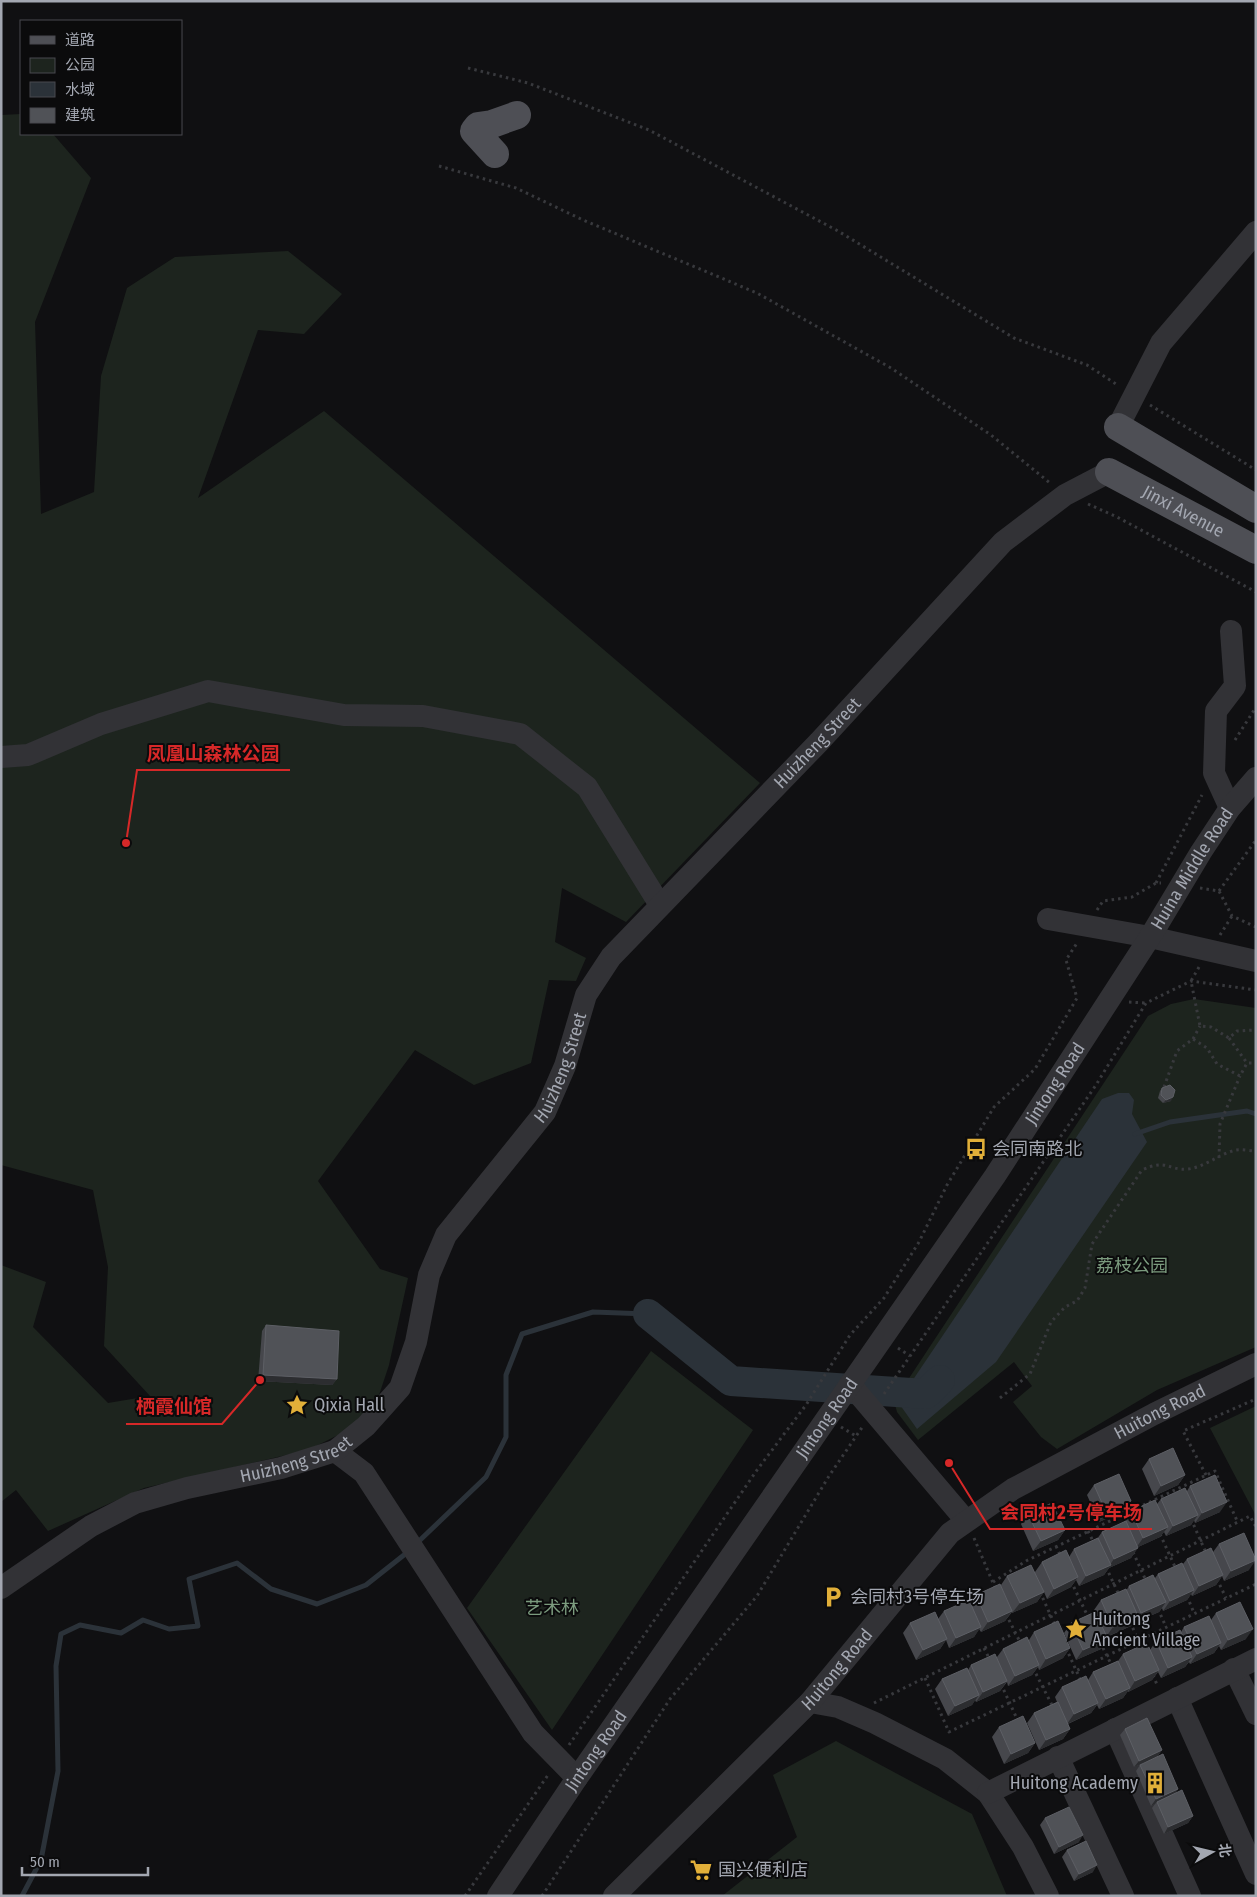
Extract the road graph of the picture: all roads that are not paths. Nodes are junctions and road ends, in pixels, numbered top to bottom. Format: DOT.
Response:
graph roads {
  1 [pos="517,115"];
  2 [pos="495,154"];
  3 [pos="1256,232"];
  4 [pos="1118,427"];
  5 [pos="1109,472"];
  6 [pos="1256,509"];
  7 [pos="1249,545"];
  8 [pos="1231,632"];
  9 [pos="1,757"];
  10 [pos="1256,778"];
  11 [pos="1230,808"];
  12 [pos="660,905"];
  13 [pos="1048,918"];
  14 [pos="1150,937"];
  15 [pos="1256,961"];
  16 [pos="1256,1364"];
  17 [pos="850,1384"];
  18 [pos="335,1451"];
  19 [pos="965,1519"];
  20 [pos="1,1588"];
  21 [pos="1256,1659"];
  22 [pos="1234,1670"];
  23 [pos="1171,1701"];
  24 [pos="810,1702"];
  25 [pos="1256,1714"];
  26 [pos="1116,1729"];
  27 [pos="1058,1758"];
  28 [pos="576,1778"];
  29 [pos="988,1793"];
  30 [pos="1256,1874"];
  31 [pos="498,1896"];
  32 [pos="614,1896"];
  33 [pos="1048,1896"];
  34 [pos="1123,1896"];
  35 [pos="1190,1896"];
  1 -- 2 [label="main road"];
  3 -- 4 [label="street"];
  4 -- 6 [label="main road, Jinxi Avenue"];
  5 -- 7 [label="main road, Jinxi Avenue"];
  5 -- 12 [label="street, Huizheng Street"];
  8 -- 11 [label="street"];
  9 -- 12 [label="street"];
  10 -- 11 [label="street, Huina Middle Road"];
  11 -- 14 [label="street, Huina Middle Road"];
  12 -- 18 [label="street, Huizheng Street"];
  13 -- 14 [label="street"];
  14 -- 15 [label="street"];
  14 -- 17 [label="street, Jintong Road"];
  16 -- 19 [label="street, Huitong Road"];
  17 -- 19 [label="street"];
  17 -- 28 [label="street, Jintong Road"];
  18 -- 20 [label="street, Huizheng Street"];
  18 -- 28 [label="street"];
  19 -- 24 [label="street, Huitong Road"];
  21 -- 22 [label="street"];
  22 -- 23 [label="street"];
  22 -- 25 [label="street"];
  23 -- 26 [label="street"];
  23 -- 30 [label="street"];
  24 -- 29 [label="street"];
  24 -- 32 [label="street, Huitong Road"];
  26 -- 27 [label="street"];
  26 -- 35 [label="street"];
  27 -- 29 [label="street"];
  27 -- 34 [label="street"];
  28 -- 31 [label="street, Jintong Road"];
  29 -- 33 [label="street"];
}
